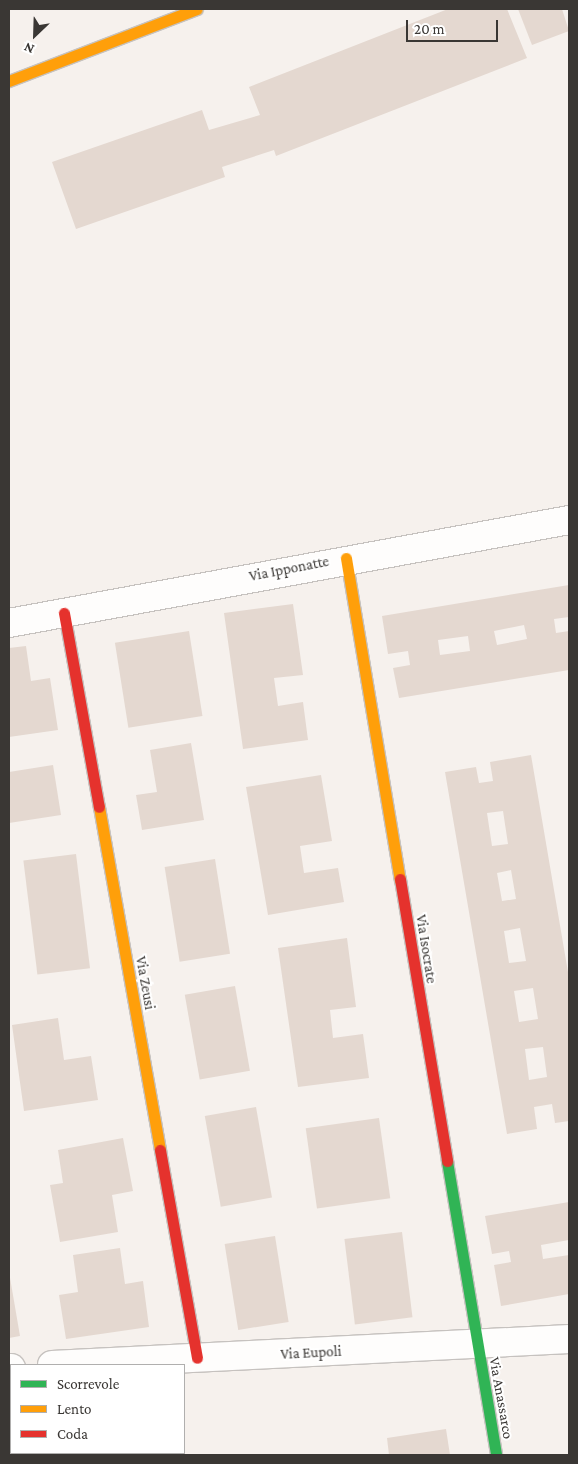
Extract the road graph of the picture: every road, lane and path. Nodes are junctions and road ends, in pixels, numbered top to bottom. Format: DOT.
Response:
graph roads {
  1 [pos="197,9"];
  2 [pos="9,81"];
  3 [pos="569,520"];
  4 [pos="346,558"];
  5 [pos="64,613"];
  6 [pos="9,623"];
  7 [pos="569,1339"];
  8 [pos="477,1345"];
  9 [pos="197,1358"];
  10 [pos="79,1364"];
  11 [pos="496,1455"];
  1 -- 2 [label="street"];
  3 -- 4 [label="street, Via Ipponatte"];
  4 -- 5 [label="street, Via Ipponatte"];
  4 -- 8 [label="street, Via Isocrate"];
  5 -- 6 [label="street, Via Ipponatte"];
  5 -- 9 [label="street, Via Zeusi"];
  7 -- 8 [label="street, Via Eupoli"];
  8 -- 9 [label="street, Via Eupoli"];
  8 -- 11 [label="street, Via Anassarco"];
  9 -- 10 [label="street, Via Eupoli"];
}
